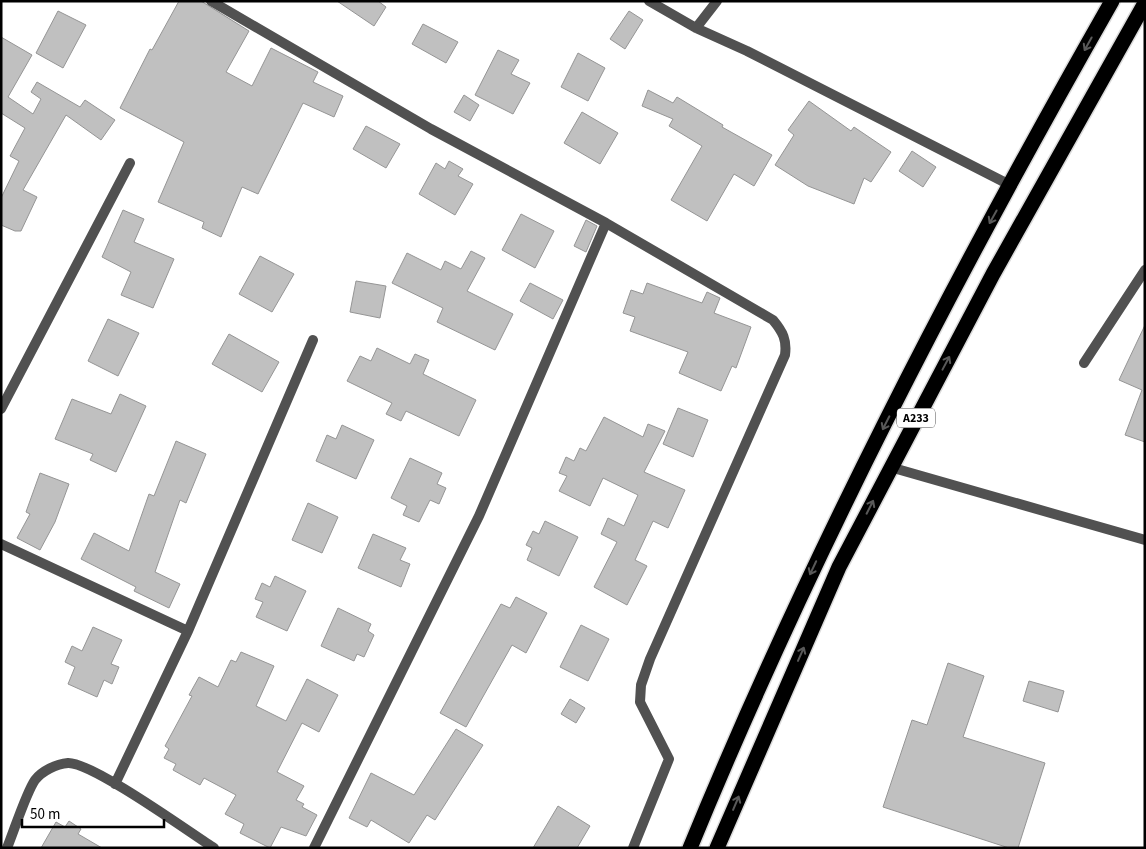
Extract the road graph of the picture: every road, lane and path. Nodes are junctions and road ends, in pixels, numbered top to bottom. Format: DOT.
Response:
graph roads {
  1 [pos="212,1"];
  2 [pos="649,1"];
  3 [pos="717,1"];
  4 [pos="1112,1"];
  5 [pos="1145,3"];
  6 [pos="696,28"];
  7 [pos="130,163"];
  8 [pos="1010,186"];
  9 [pos="606,223"];
  10 [pos="1145,270"];
  11 [pos="313,340"];
  12 [pos="1084,363"];
  13 [pos="1,409"];
  14 [pos="890,466"];
  15 [pos="1145,540"];
  16 [pos="1,544"];
  17 [pos="188,631"];
  18 [pos="116,784"];
  19 [pos="7,848"];
  20 [pos="214,848"];
  21 [pos="314,848"];
  22 [pos="633,848"];
  23 [pos="690,848"];
  24 [pos="717,848"];
  1 -- 9 [label="street"];
  2 -- 6 [label="street"];
  3 -- 6 [label="street"];
  4 -- 8 [label="highway, A233, one-way"];
  14 -- 5 [label="highway, A233, one-way"];
  6 -- 8 [label="street"];
  7 -- 13 [label="street"];
  8 -- 23 [label="highway, A233, one-way"];
  9 -- 21 [label="street"];
  9 -- 22 [label="street"];
  10 -- 12 [label="street"];
  11 -- 17 [label="street"];
  14 -- 15 [label="street"];
  24 -- 14 [label="highway, A233, one-way"];
  16 -- 17 [label="street"];
  17 -- 18 [label="street"];
  18 -- 19 [label="street"];
  18 -- 20 [label="street"];
}
